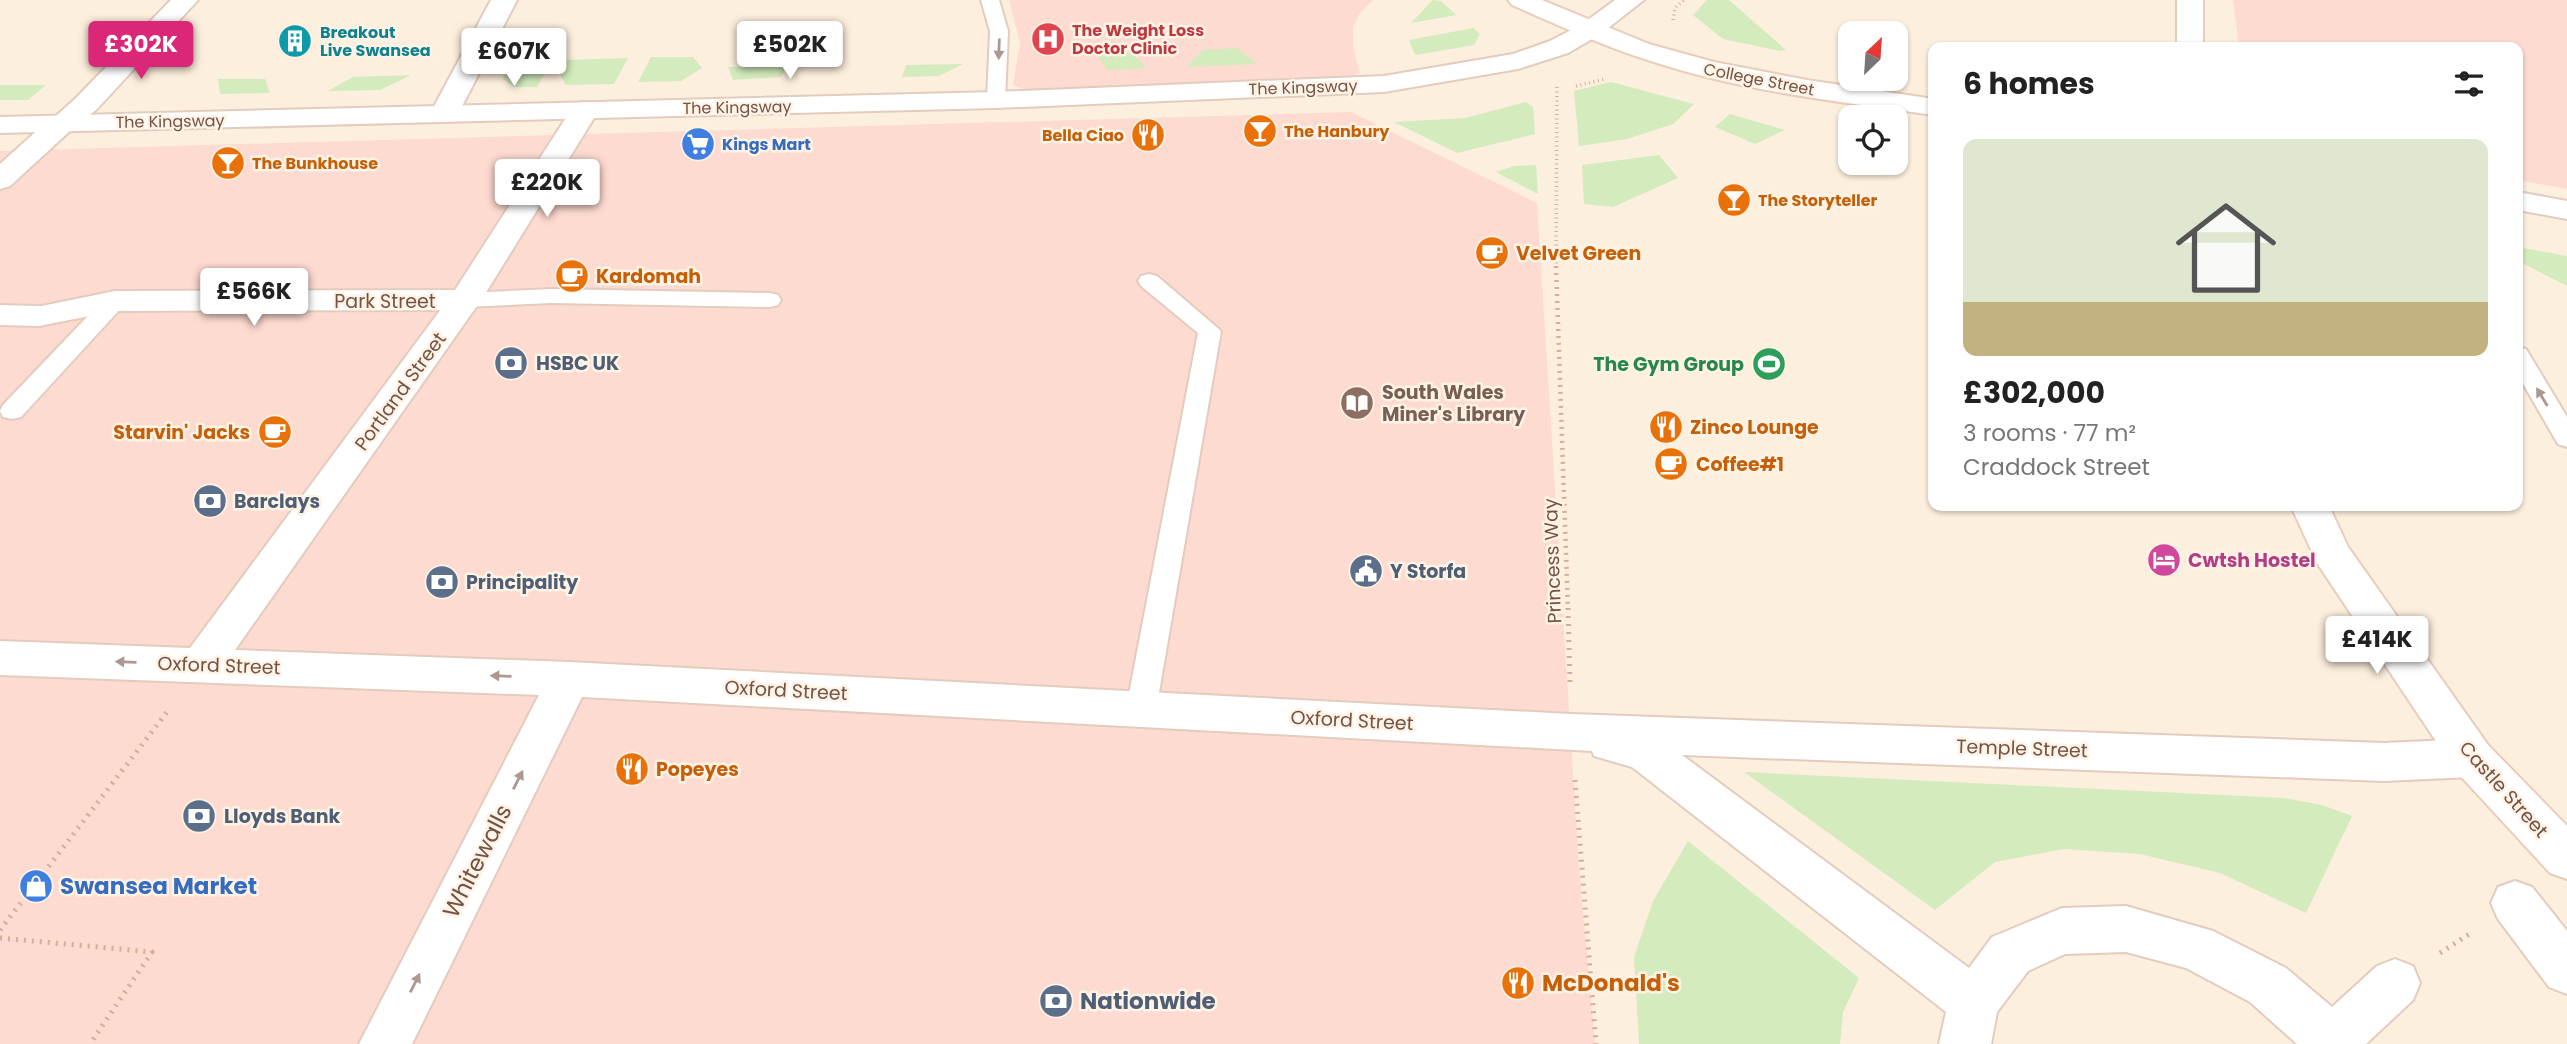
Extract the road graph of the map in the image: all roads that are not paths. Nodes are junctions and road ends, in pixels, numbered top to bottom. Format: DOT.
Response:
graph roads {
  1 [pos="185,0"];
  2 [pos="503,0"];
  3 [pos="990,0"];
  4 [pos="1521,0"];
  5 [pos="1631,0"];
  6 [pos="2190,0"];
  7 [pos="1590,30"];
  8 [pos="2190,42"];
  9 [pos="996,100"];
  10 [pos="1928,106"];
  11 [pos="585,110"];
  12 [pos="444,114"];
  13 [pos="61,124"];
  14 [pos="0,125"];
  15 [pos="0,180"];
  16 [pos="2523,202"];
  17 [pos="2567,210"];
  18 [pos="1149,281"];
  19 [pos="465,300"];
  20 [pos="771,300"];
  21 [pos="115,301"];
  22 [pos="0,315"];
  23 [pos="2523,363"];
  24 [pos="12,411"];
  25 [pos="2567,438"];
  26 [pos="2312,511"];
  27 [pos="0,658"];
  28 [pos="202,664"];
  29 [pos="569,679"];
  30 [pos="1142,710"];
  31 [pos="1571,732"];
  32 [pos="2472,758"];
  33 [pos="2567,858"];
  34 [pos="2515,904"];
  35 [pos="2567,970"];
  36 [pos="2395,983"];
  37 [pos="1969,1023"];
  38 [pos="2335,1042"];
  39 [pos="385,1044"];
  1 -- 13 [label="street"];
  2 -- 12 [label="street"];
  3 -- 9 [label="lane, one-way"];
  4 -- 7 [label="street, College Street"];
  5 -- 7 [label="street, The Kingsway"];
  6 -- 8 [label="street"];
  7 -- 9 [label="street, The Kingsway"];
  7 -- 10 [label="street, College Street"];
  9 -- 11 [label="street, The Kingsway"];
  11 -- 12 [label="street, The Kingsway"];
  11 -- 19 [label="street, Portland Street"];
  12 -- 13 [label="street, The Kingsway"];
  13 -- 14 [label="street, The Kingsway"];
  13 -- 15 [label="street"];
  16 -- 17 [label="street"];
  18 -- 30 [label="lane"];
  19 -- 20 [label="lane, Park Street"];
  19 -- 21 [label="street, Park Street"];
  19 -- 28 [label="street, Portland Street"];
  21 -- 22 [label="street, Park Street"];
  21 -- 24 [label="lane"];
  25 -- 23 [label="lane, one-way"];
  26 -- 32 [label="street, Castle Street"];
  28 -- 27 [label="street, Oxford Street, one-way"];
  29 -- 28 [label="street, Oxford Street, one-way"];
  29 -- 30 [label="street, Oxford Street"];
  39 -- 29 [label="street, Whitewalls, one-way"];
  30 -- 31 [label="street, Oxford Street"];
  31 -- 32 [label="street, Temple Street"];
  31 -- 37 [label="street"];
  32 -- 33 [label="street, Castle Street"];
  34 -- 35 [label="street"];
  36 -- 38 [label="street"];
  37 -- 38 [label="street"];
}
